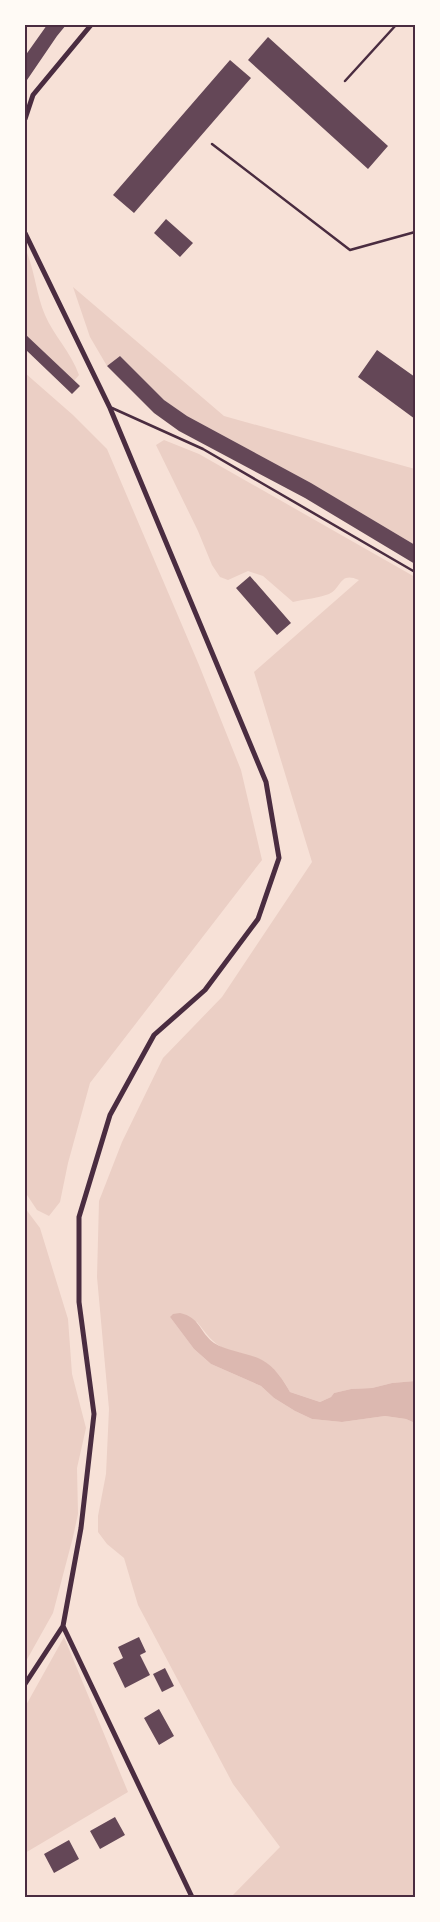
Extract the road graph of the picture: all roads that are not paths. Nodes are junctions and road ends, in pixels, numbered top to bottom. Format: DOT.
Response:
graph roads {
  1 [pos="91,25"];
  2 [pos="396,25"];
  3 [pos="345,81"];
  4 [pos="25,119"];
  5 [pos="212,144"];
  6 [pos="415,232"];
  7 [pos="25,233"];
  8 [pos="110,408"];
  9 [pos="415,572"];
  10 [pos="63,1626"];
  11 [pos="25,1684"];
  12 [pos="192,1897"];
  1 -- 4 [label="street"];
  2 -- 3 [label="lane"];
  5 -- 6 [label="lane"];
  7 -- 8 [label="street"];
  8 -- 9 [label="lane"];
  8 -- 10 [label="street"];
  10 -- 11 [label="street"];
  10 -- 12 [label="street"];
}
